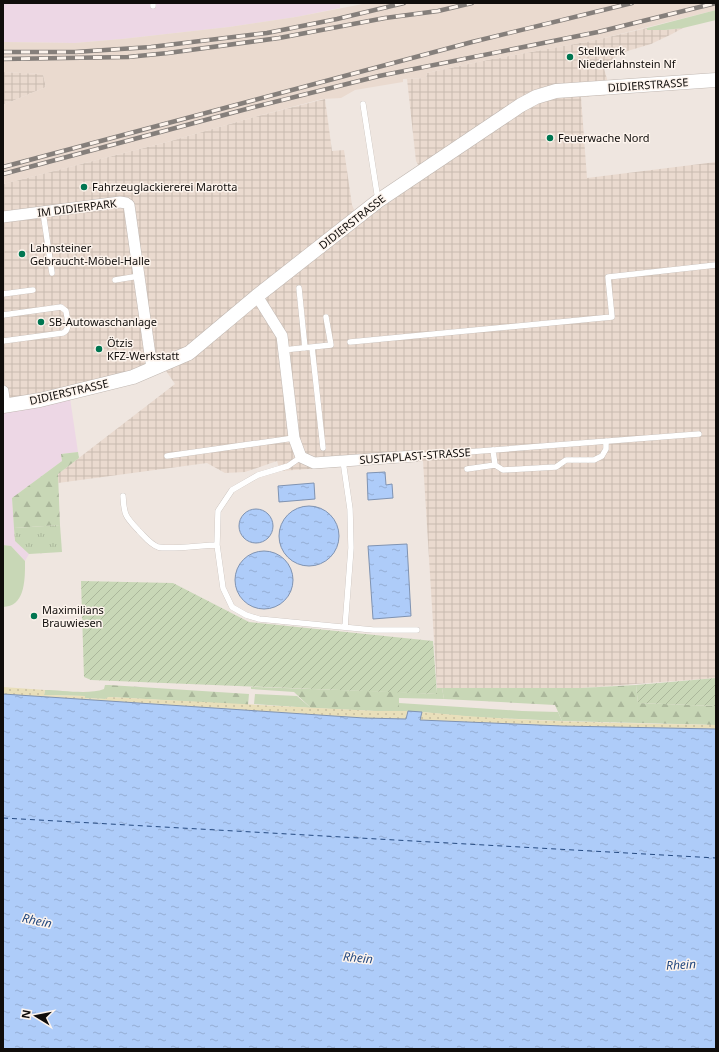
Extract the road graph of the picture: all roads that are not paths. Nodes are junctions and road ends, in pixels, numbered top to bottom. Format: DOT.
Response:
graph roads {
  1 [pos="716,80"];
  2 [pos="363,104"];
  3 [pos="378,201"];
  4 [pos="43,212"];
  5 [pos="3,217"];
  6 [pos="716,265"];
  7 [pos="52,274"];
  8 [pos="139,276"];
  9 [pos="115,280"];
  10 [pos="299,288"];
  11 [pos="33,290"];
  12 [pos="3,294"];
  13 [pos="257,296"];
  14 [pos="3,315"];
  15 [pos="326,317"];
  16 [pos="3,341"];
  17 [pos="350,342"];
  18 [pos="308,348"];
  19 [pos="283,350"];
  20 [pos="152,369"];
  21 [pos="3,391"];
  22 [pos="4,406"];
  23 [pos="699,434"];
  24 [pos="294,438"];
  25 [pos="606,441"];
  26 [pos="323,448"];
  27 [pos="493,450"];
  28 [pos="167,456"];
  29 [pos="415,456"];
  30 [pos="301,457"];
  31 [pos="343,462"];
  32 [pos="495,466"];
  33 [pos="467,469"];
  34 [pos="123,496"];
  35 [pos="217,545"];
  36 [pos="345,627"];
  37 [pos="417,630"];
  1 -- 3 [label="street, DIDIERSTRASSE"];
  2 -- 3 [label="lane"];
  3 -- 13 [label="street, DIDIERSTRASSE"];
  4 -- 5 [label="street, IM DIDIERPARK"];
  4 -- 7 [label="lane"];
  4 -- 8 [label="street, IM DIDIERPARK"];
  6 -- 17 [label="lane"];
  8 -- 9 [label="lane"];
  8 -- 20 [label="street, IM DIDIERPARK"];
  10 -- 18 [label="lane"];
  11 -- 12 [label="lane"];
  13 -- 19 [label="street"];
  13 -- 20 [label="street, DIDIERSTRASSE"];
  14 -- 16 [label="lane"];
  15 -- 18 [label="lane"];
  18 -- 19 [label="lane"];
  18 -- 26 [label="lane"];
  19 -- 24 [label="street"];
  20 -- 22 [label="street, DIDIERSTRASSE"];
  21 -- 22 [label="street"];
  23 -- 25 [label="lane, SUSTAPLAST-STRASSE"];
  24 -- 28 [label="lane"];
  24 -- 30 [label="street"];
  25 -- 27 [label="lane, SUSTAPLAST-STRASSE"];
  25 -- 32 [label="lane"];
  27 -- 29 [label="lane, SUSTAPLAST-STRASSE"];
  27 -- 32 [label="lane"];
  29 -- 31 [label="street, SUSTAPLAST-STRASSE"];
  30 -- 31 [label="street, SUSTAPLAST-STRASSE"];
  30 -- 35 [label="lane"];
  31 -- 36 [label="lane"];
  32 -- 33 [label="lane"];
  34 -- 35 [label="lane"];
  35 -- 36 [label="lane"];
  36 -- 37 [label="lane"];
}
